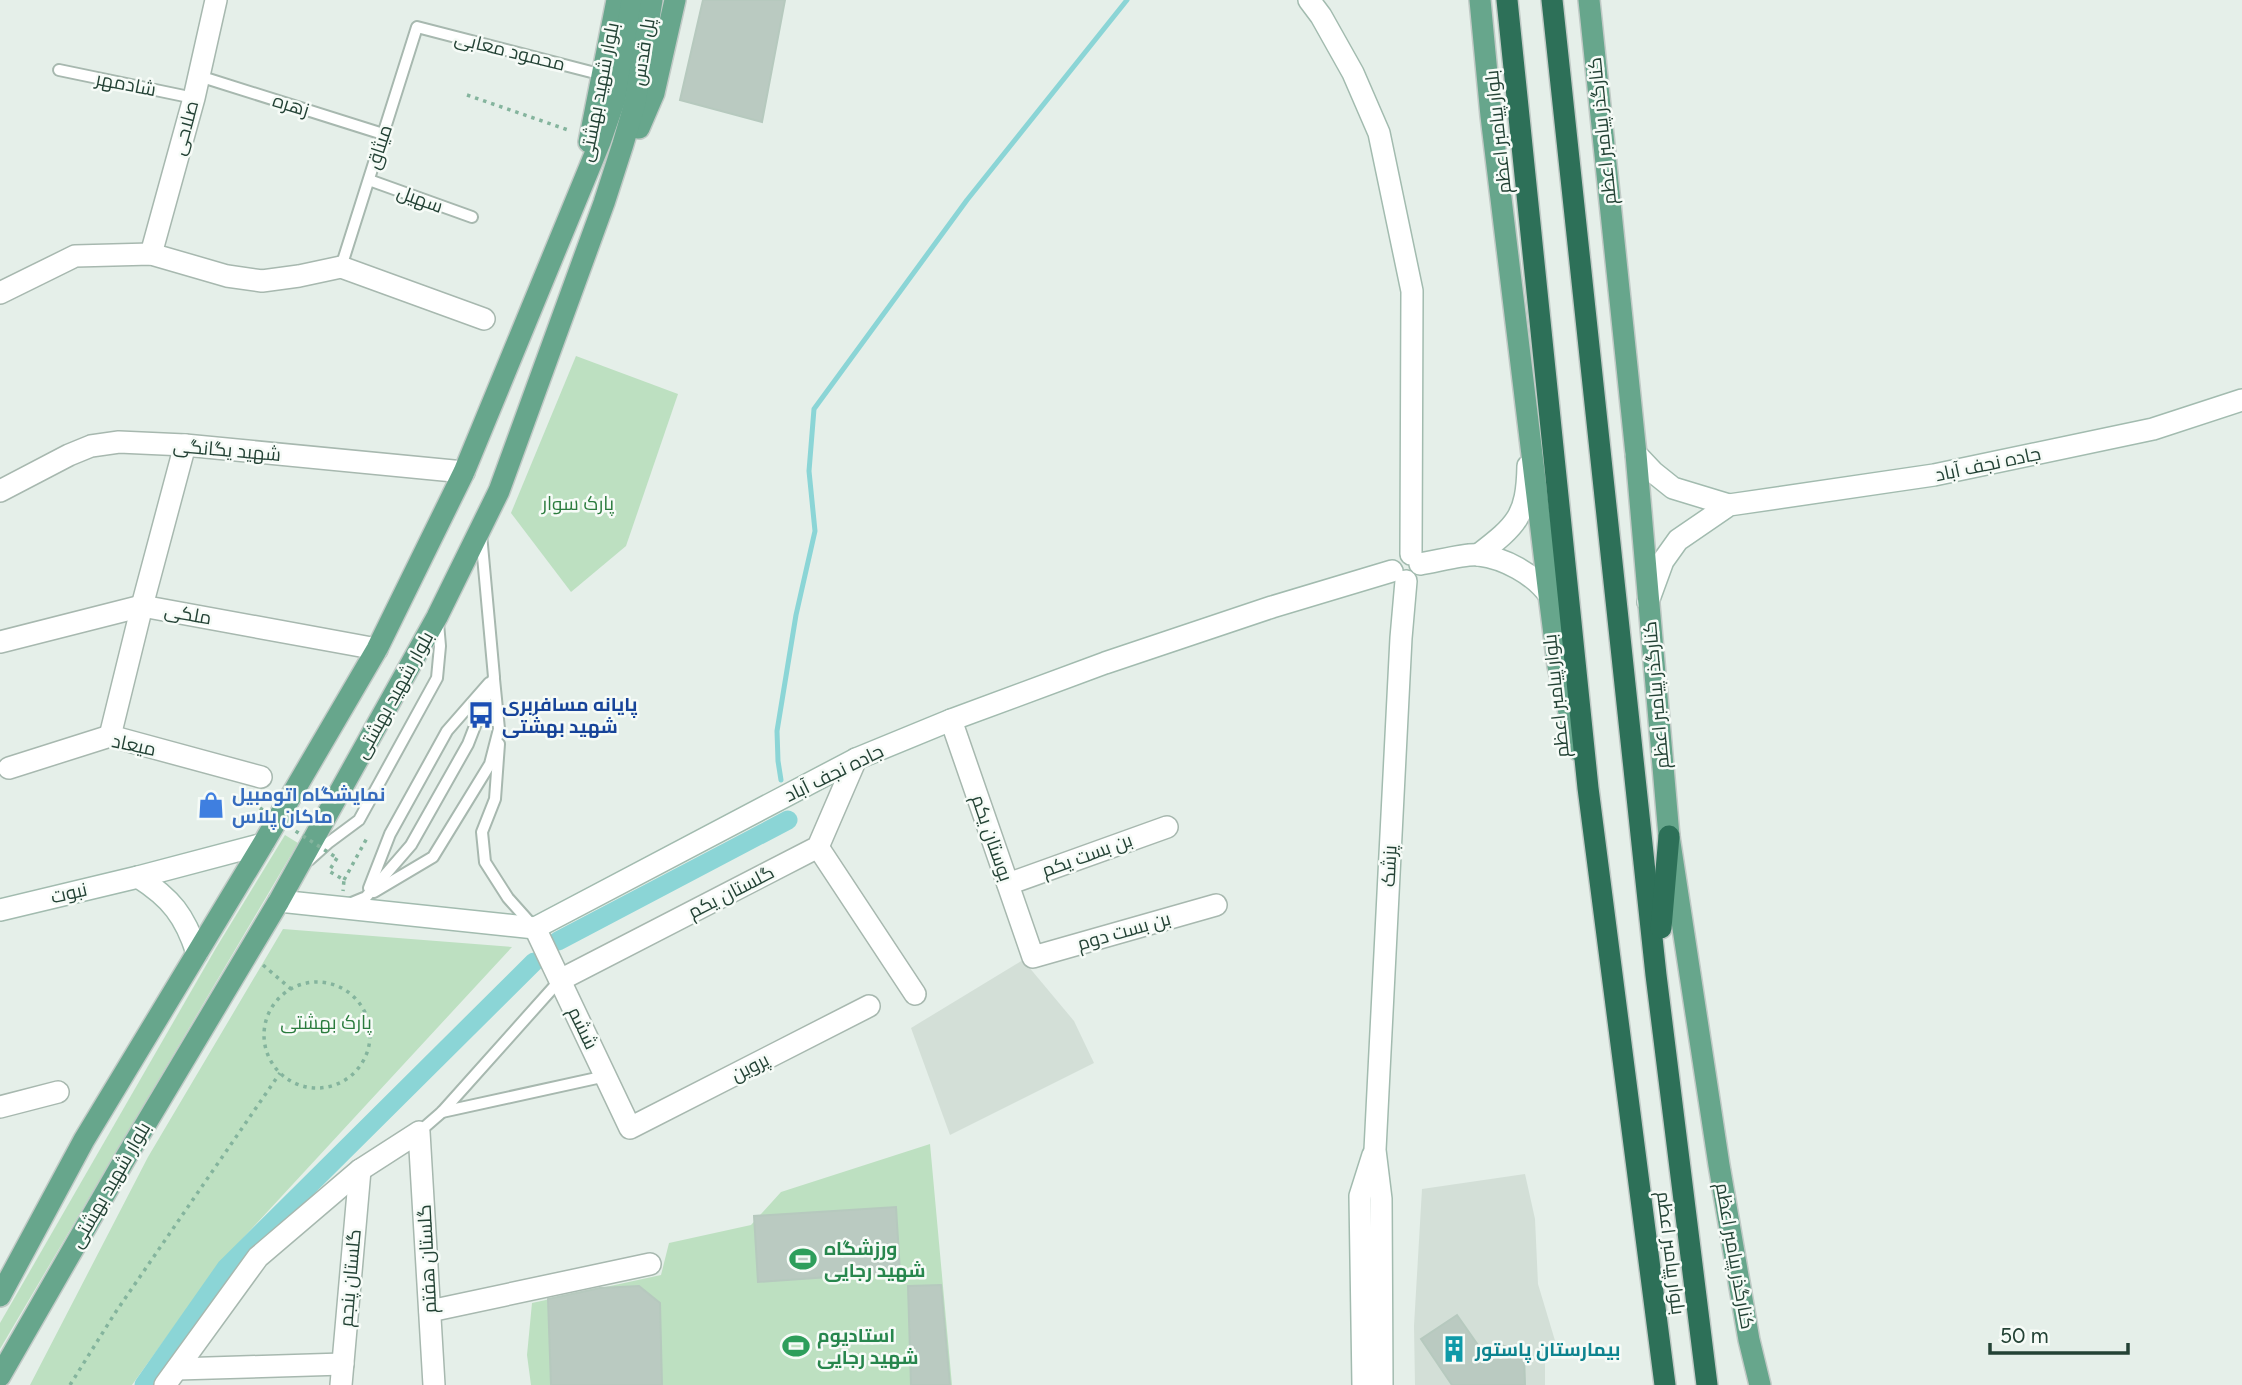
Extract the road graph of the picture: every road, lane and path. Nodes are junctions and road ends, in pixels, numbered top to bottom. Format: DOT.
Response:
graph roads {
  1 [pos="216,0"];
  2 [pos="617,0"];
  3 [pos="632,0"];
  4 [pos="652,0"];
  5 [pos="675,0"];
  6 [pos="1309,0"];
  7 [pos="1474,0"];
  8 [pos="1480,0"];
  9 [pos="1507,0"];
  10 [pos="1552,0"];
  11 [pos="1589,0"];
  12 [pos="417,27"];
  13 [pos="1482,32"];
  14 [pos="59,70"];
  15 [pos="603,75"];
  16 [pos="199,76"];
  17 [pos="467,95"];
  18 [pos="194,97"];
  19 [pos="625,101"];
  20 [pos="383,134"];
  21 [pos="590,137"];
  22 [pos="369,180"];
  23 [pos="581,184"];
  24 [pos="604,203"];
  25 [pos="472,218"];
  26 [pos="151,254"];
  27 [pos="341,267"];
  28 [pos="0,293"];
  29 [pos="484,319"];
  30 [pos="2242,400"];
  31 [pos="1528,436"];
  32 [pos="185,445"];
  33 [pos="1636,454"];
  34 [pos="464,472"];
  35 [pos="0,491"];
  36 [pos="1730,505"];
  37 [pos="481,527"];
  38 [pos="1478,555"];
  39 [pos="1415,559"];
  40 [pos="1399,576"];
  41 [pos="1549,594"];
  42 [pos="1648,602"];
  43 [pos="142,606"];
  44 [pos="437,617"];
  45 [pos="0,642"];
  46 [pos="377,649"];
  47 [pos="494,677"];
  48 [pos="951,720"];
  49 [pos="499,729"];
  50 [pos="110,736"];
  51 [pos="856,760"];
  52 [pos="9,768"];
  53 [pos="261,777"];
  54 [pos="1588,788"];
  55 [pos="260,808"];
  56 [pos="1167,827"];
  57 [pos="1669,836"];
  58 [pos="367,838"];
  59 [pos="263,844"];
  60 [pos="818,847"];
  61 [pos="329,871"];
  62 [pos="294,874"];
  63 [pos="138,877"];
  64 [pos="344,880"];
  65 [pos="1008,884"];
  66 [pos="366,897"];
  67 [pos="279,901"];
  68 [pos="1216,905"];
  69 [pos="340,908"];
  70 [pos="0,909"];
  71 [pos="535,928"];
  72 [pos="197,953"];
  73 [pos="246,956"];
  74 [pos="1033,957"];
  75 [pos="1656,975"];
  76 [pos="560,980"];
  77 [pos="290,989"];
  78 [pos="915,994"];
  79 [pos="869,1006"];
  80 [pos="280,1073"];
  81 [pos="606,1076"];
  82 [pos="58,1092"];
  83 [pos="0,1107"];
  84 [pos="442,1112"];
  85 [pos="630,1128"];
  86 [pos="419,1132"];
  87 [pos="1375,1150"];
  88 [pos="360,1170"];
  89 [pos="650,1264"];
  90 [pos="0,1296"];
  91 [pos="430,1311"];
  92 [pos="342,1374"];
  93 [pos="0,1377"];
  94 [pos="171,1377"];
  95 [pos="70,1385"];
  96 [pos="434,1385"];
  97 [pos="1363,1385"];
  98 [pos="1382,1385"];
  99 [pos="1665,1385"];
  100 [pos="1707,1385"];
  101 [pos="1760,1385"];
  1 -- 16 [label="street, صلاحی"];
  2 -- 15 [label="main road, بلوار شهید بهشتی"];
  3 -- 19 [label="main road, پل قدس"];
  4 -- 19 [label="main road, پل قدس"];
  5 -- 24 [label="main road, بلوار شهید بهشتی"];
  6 -- 39 [label="street"];
  7 -- 13 [label="main road"];
  8 -- 13 [label="main road"];
  9 -- 54 [label="highway, بلوار پیامبر اعظم"];
  10 -- 75 [label="highway, بلوار پیامبر اعظم"];
  11 -- 33 [label="main road, کنارگذر پیامبر اعظم"];
  12 -- 15 [label="lane, محمود معابی"];
  12 -- 20 [label="lane, میثاق"];
  13 -- 31 [label="main road"];
  14 -- 18 [label="lane, شادمهر"];
  15 -- 21 [label="main road, بلوار شهید بهشتی"];
  16 -- 18 [label="street, صلاحی"];
  16 -- 20 [label="lane, زهره"];
  17 -- 21 [label="path"];
  18 -- 26 [label="street, صلاحی"];
  19 -- 23 [label="main road, بلوار شهید بهشتی"];
  19 -- 24 [label="main road, بلوار شهید بهشتی"];
  20 -- 22 [label="lane, میثاق"];
  21 -- 23 [label="main road, بلوار شهید بهشتی"];
  22 -- 25 [label="lane, سهیل"];
  22 -- 27 [label="lane, میثاق"];
  23 -- 34 [label="main road, بلوار شهید بهشتی"];
  24 -- 37 [label="main road, بلوار شهید بهشتی"];
  26 -- 27 [label="street"];
  26 -- 28 [label="street"];
  27 -- 29 [label="street"];
  30 -- 36 [label="street, جاده نجف آباد"];
  31 -- 38 [label="street"];
  31 -- 41 [label="main road"];
  32 -- 34 [label="street, شهید یگانگی"];
  32 -- 35 [label="street, شهید یگانگی"];
  32 -- 43 [label="street"];
  33 -- 36 [label="street"];
  33 -- 42 [label="main road, کنارگذر پیامبر اعظم"];
  34 -- 46 [label="main road, بلوار شهید بهشتی"];
  36 -- 42 [label="street"];
  37 -- 44 [label="main road, بلوار شهید بهشتی"];
  37 -- 47 [label="lane"];
  38 -- 39 [label="street"];
  38 -- 41 [label="street"];
  39 -- 40 [label="street"];
  40 -- 48 [label="street, جاده نجف آباد"];
  40 -- 87 [label="street, پزشک"];
  41 -- 54 [label="main road"];
  42 -- 57 [label="main road, کنارگذر پیامبر اعظم"];
  43 -- 45 [label="street, ملکی"];
  43 -- 46 [label="street, ملکی"];
  43 -- 50 [label="street"];
  44 -- 62 [label="main road, بلوار شهید بهشتی"];
  44 -- 62 [label="lane"];
  46 -- 59 [label="main road, بلوار شهید بهشتی"];
  47 -- 49 [label="lane"];
  47 -- 66 [label="lane"];
  47 -- 66 [label="lane"];
  48 -- 51 [label="street, جاده نجف آباد"];
  48 -- 65 [label="street, بوستان یکم"];
  49 -- 66 [label="lane"];
  49 -- 71 [label="lane"];
  50 -- 52 [label="street, میعاد"];
  50 -- 53 [label="street, میعاد"];
  51 -- 60 [label="street"];
  51 -- 71 [label="street, جاده نجف آباد"];
  54 -- 99 [label="highway, بلوار پیامبر اعظم"];
  55 -- 61 [label="path, bridge"];
  56 -- 65 [label="street, بن بست یکم"];
  57 -- 75 [label="highway"];
  57 -- 101 [label="main road, کنارگذر پیامبر اعظم"];
  58 -- 64 [label="path"];
  59 -- 63 [label="street, نبوت"];
  59 -- 72 [label="main road, بلوار شهید بهشتی"];
  60 -- 76 [label="street, گلستان یکم"];
  60 -- 78 [label="street"];
  62 -- 67 [label="main road, بلوار شهید بهشتی"];
  63 -- 70 [label="street, نبوت"];
  63 -- 72 [label="street"];
  65 -- 74 [label="street, بوستان یکم"];
  66 -- 69 [label="lane"];
  67 -- 69 [label="street"];
  67 -- 73 [label="main road, بلوار شهید بهشتی"];
  68 -- 74 [label="street, بن بست دوم"];
  69 -- 71 [label="street"];
  71 -- 76 [label="street, ششم"];
  72 -- 90 [label="main road, بلوار شهید بهشتی"];
  73 -- 77 [label="path"];
  73 -- 93 [label="main road, بلوار شهید بهشتی"];
  75 -- 100 [label="highway, بلوار پیامبر اعظم"];
  76 -- 81 [label="street, ششم"];
  76 -- 84 [label="lane"];
  77 -- 80 [label="path"];
  77 -- 80 [label="path"];
  79 -- 85 [label="street, پروین"];
  80 -- 95 [label="path"];
  81 -- 84 [label="lane"];
  81 -- 85 [label="street, ششم"];
  82 -- 83 [label="street"];
  84 -- 86 [label="lane"];
  86 -- 88 [label="street"];
  86 -- 91 [label="street, گلستان هفتم"];
  87 -- 97 [label="street, پزشک"];
  87 -- 98 [label="street, پزشک"];
  88 -- 92 [label="street, گلستان پنجم"];
  88 -- 94 [label="street"];
  89 -- 91 [label="street"];
  91 -- 96 [label="street, گلستان هفتم"];
  92 -- 94 [label="street"];
}
